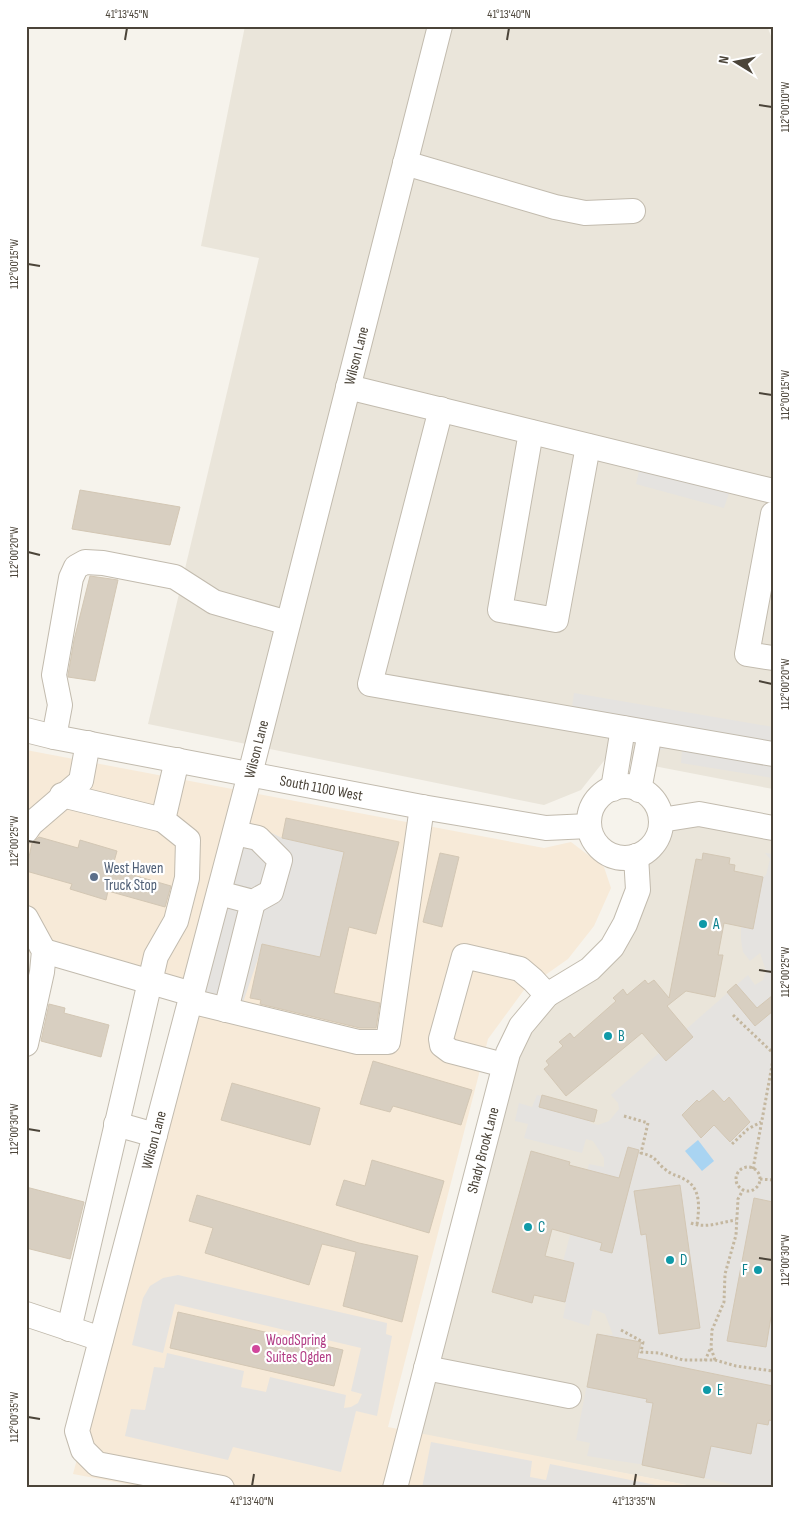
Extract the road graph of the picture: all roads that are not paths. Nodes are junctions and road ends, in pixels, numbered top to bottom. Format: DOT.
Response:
graph roads {
  1 [pos="440,26"];
  2 [pos="405,163"];
  3 [pos="633,211"];
  4 [pos="348,386"];
  5 [pos="441,410"];
  6 [pos="531,432"];
  7 [pos="588,446"];
  8 [pos="773,491"];
  9 [pos="773,514"];
  10 [pos="288,623"];
  11 [pos="773,658"];
  12 [pos="623,728"];
  13 [pos="26,730"];
  14 [pos="650,733"];
  15 [pos="54,737"];
  16 [pos="88,743"];
  17 [pos="773,754"];
  18 [pos="177,760"];
  19 [pos="250,774"];
  20 [pos="612,789"];
  21 [pos="639,790"];
  22 [pos="62,795"];
  23 [pos="422,807"];
  24 [pos="163,820"];
  25 [pos="661,820"];
  26 [pos="590,826"];
  27 [pos="773,828"];
  28 [pos="26,831"];
  29 [pos="235,833"];
  30 [pos="636,856"];
  31 [pos="218,893"];
  32 [pos="253,902"];
  33 [pos="26,918"];
  34 [pos="44,951"];
  35 [pos="150,983"];
  36 [pos="547,995"];
  37 [pos="191,998"];
  38 [pos="226,1010"];
  39 [pos="26,1044"];
  40 [pos="504,1066"];
  41 [pos="116,1124"];
  42 [pos="155,1135"];
  43 [pos="26,1314"];
  44 [pos="69,1329"];
  45 [pos="101,1339"];
  46 [pos="426,1368"];
  47 [pos="569,1396"];
  48 [pos="222,1488"];
  49 [pos="395,1488"];
  1 -- 2 [label="street, Wilson Lane"];
  2 -- 3 [label="street"];
  2 -- 4 [label="street, Wilson Lane"];
  4 -- 5 [label="street"];
  4 -- 10 [label="street, Wilson Lane"];
  5 -- 6 [label="street"];
  5 -- 12 [label="street"];
  6 -- 7 [label="street"];
  6 -- 7 [label="street"];
  7 -- 8 [label="street"];
  9 -- 11 [label="street"];
  10 -- 15 [label="street"];
  10 -- 19 [label="street, Wilson Lane"];
  12 -- 14 [label="street"];
  12 -- 20 [label="street"];
  13 -- 15 [label="street, South 1100 West"];
  14 -- 17 [label="street"];
  14 -- 21 [label="street"];
  15 -- 16 [label="street, South 1100 West"];
  16 -- 18 [label="street, South 1100 West"];
  16 -- 22 [label="street"];
  18 -- 19 [label="street, South 1100 West"];
  18 -- 24 [label="street"];
  19 -- 23 [label="street, South 1100 West"];
  19 -- 29 [label="street, Wilson Lane"];
  20 -- 21 [label="street"];
  20 -- 26 [label="street"];
  21 -- 25 [label="street"];
  22 -- 24 [label="street"];
  22 -- 28 [label="street"];
  23 -- 26 [label="street, South 1100 West"];
  23 -- 38 [label="street"];
  24 -- 35 [label="street"];
  25 -- 27 [label="street"];
  25 -- 30 [label="street"];
  26 -- 30 [label="street"];
  29 -- 31 [label="street, Wilson Lane"];
  29 -- 32 [label="street"];
  30 -- 36 [label="street, Shady Brook Lane"];
  31 -- 32 [label="street"];
  31 -- 37 [label="street, Wilson Lane"];
  32 -- 38 [label="street"];
  33 -- 34 [label="street"];
  34 -- 35 [label="street"];
  34 -- 39 [label="street"];
  35 -- 37 [label="street"];
  35 -- 41 [label="street"];
  36 -- 40 [label="street, Shady Brook Lane"];
  36 -- 40 [label="street"];
  37 -- 38 [label="street"];
  37 -- 42 [label="street, Wilson Lane"];
  40 -- 46 [label="street, Shady Brook Lane"];
  41 -- 42 [label="street"];
  41 -- 44 [label="street"];
  42 -- 45 [label="street, Wilson Lane"];
  43 -- 44 [label="street"];
  44 -- 45 [label="street"];
  45 -- 48 [label="street, Wilson Lane"];
  46 -- 47 [label="street"];
  46 -- 49 [label="street, Shady Brook Lane"];
}
